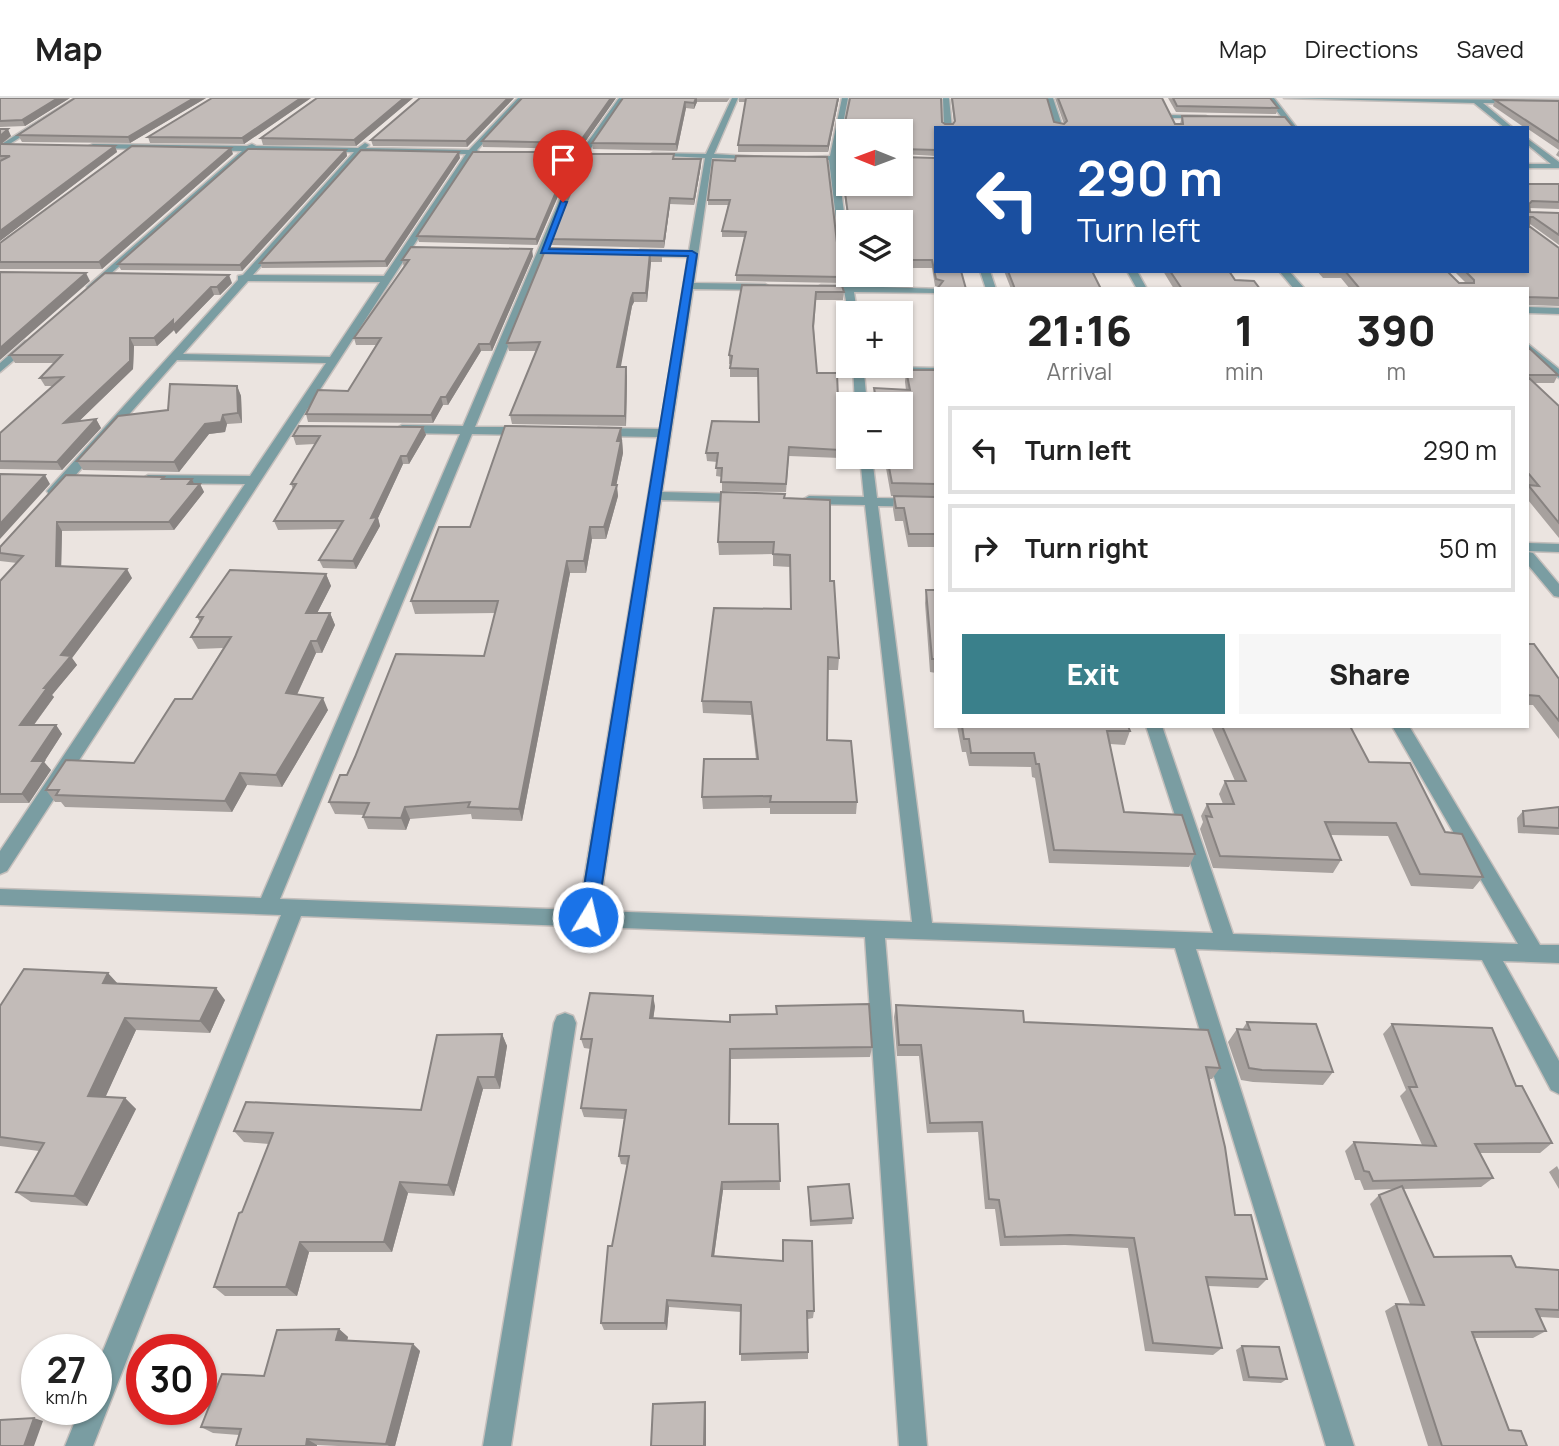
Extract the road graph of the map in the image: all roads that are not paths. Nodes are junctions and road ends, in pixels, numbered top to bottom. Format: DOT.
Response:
graph roads {
  1 [pos="80,98"];
  2 [pos="522,98"];
  3 [pos="622,98"];
  4 [pos="735,98"];
  5 [pos="845,98"];
  6 [pos="946,98"];
  7 [pos="1050,98"];
  8 [pos="1270,98"];
  9 [pos="1287,98"];
  10 [pos="1368,99"];
  11 [pos="1474,100"];
  12 [pos="1559,102"];
  13 [pos="1167,108"];
  14 [pos="1171,117"];
  15 [pos="1209,118"];
  16 [pos="1273,119"];
  17 [pos="1286,119"];
  18 [pos="948,126"];
  19 [pos="1058,126"];
  20 [pos="1176,126"];
  21 [pos="1291,126"];
  22 [pos="1507,126"];
  23 [pos="9,131"];
  24 [pos="28,131"];
  25 [pos="146,139"];
  26 [pos="259,141"];
  27 [pos="370,141"];
  28 [pos="1529,143"];
  29 [pos="17,146"];
  30 [pos="82,146"];
  31 [pos="135,146"];
  32 [pos="2,147"];
  33 [pos="249,148"];
  34 [pos="360,150"];
  35 [pos="478,152"];
  36 [pos="124,154"];
  37 [pos="639,155"];
  38 [pos="709,156"];
  39 [pos="764,157"];
  40 [pos="791,158"];
  41 [pos="833,158"];
  42 [pos="1529,166"];
  43 [pos="1559,166"];
  44 [pos="625,253"];
  45 [pos="692,254"];
  46 [pos="1286,273"];
  47 [pos="92,275"];
  48 [pos="105,276"];
  49 [pos="118,276"];
  50 [pos="233,278"];
  51 [pos="246,278"];
  52 [pos="388,279"];
  53 [pos="689,286"];
  54 [pos="783,287"];
  55 [pos="1298,287"];
  56 [pos="810,288"];
  57 [pos="850,289"];
  58 [pos="934,290"];
  59 [pos="86,293"];
  60 [pos="851,301"];
  61 [pos="1529,310"];
  62 [pos="1559,311"];
  63 [pos="38,335"];
  64 [pos="1529,348"];
  65 [pos="175,357"];
  66 [pos="334,360"];
  67 [pos="0,369"];
  68 [pos="913,370"];
  69 [pos="934,371"];
  70 [pos="1559,375"];
  71 [pos="387,429"];
  72 [pos="469,430"];
  73 [pos="534,432"];
  74 [pos="586,432"];
  75 [pos="665,433"];
  76 [pos="867,469"];
  77 [pos="134,478"];
  78 [pos="256,480"];
  79 [pos="50,496"];
  80 [pos="655,496"];
  81 [pos="762,499"];
  82 [pos="789,499"];
  83 [pos="870,501"];
  84 [pos="934,503"];
  85 [pos="1529,547"];
  86 [pos="1559,548"];
  87 [pos="1529,557"];
  88 [pos="1559,593"];
  89 [pos="1155,728"];
  90 [pos="1401,728"];
  91 [pos="0,866"];
  92 [pos="2,900"];
  93 [pos="267,907"];
  94 [pos="294,908"];
  95 [pos="588,917"];
  96 [pos="874,929"];
  97 [pos="923,929"];
  98 [pos="1183,941"];
  99 [pos="1226,942"];
  100 [pos="1488,952"];
  101 [pos="1534,953"];
  102 [pos="1559,954"];
  103 [pos="565,1023"];
  104 [pos="1559,1083"];
  105 [pos="112,1362"];
  106 [pos="87,1425"];
  107 [pos="79,1446"];
  108 [pos="498,1446"];
  109 [pos="913,1446"];
  110 [pos="1340,1446"];
  1 -- 24 [label="street"];
  2 -- 35 [label="street"];
  3 -- 72 [label="street"];
  4 -- 38 [label="street"];
  5 -- 41 [label="street"];
  6 -- 18 [label="street"];
  7 -- 19 [label="street"];
  8 -- 17 [label="street"];
  9 -- 10 [label="street"];
  10 -- 11 [label="street"];
  11 -- 12 [label="street"];
  11 -- 22 [label="street"];
  13 -- 14 [label="street"];
  14 -- 15 [label="street"];
  14 -- 20 [label="street"];
  16 -- 17 [label="street"];
  17 -- 21 [label="street"];
  23 -- 24 [label="street"];
  24 -- 32 [label="street"];
  25 -- 31 [label="street"];
  26 -- 33 [label="street"];
  27 -- 34 [label="street"];
  28 -- 43 [label="street"];
  29 -- 32 [label="street"];
  30 -- 31 [label="street"];
  31 -- 33 [label="street"];
  31 -- 36 [label="street"];
  33 -- 34 [label="street"];
  33 -- 48 [label="street"];
  34 -- 35 [label="street"];
  34 -- 51 [label="street"];
  35 -- 52 [label="street"];
  37 -- 38 [label="street"];
  38 -- 39 [label="street"];
  38 -- 45 [label="street"];
  40 -- 41 [label="street"];
  41 -- 57 [label="street"];
  42 -- 43 [label="street"];
  44 -- 45 [label="street"];
  45 -- 53 [label="street"];
  46 -- 55 [label="street"];
  47 -- 48 [label="street"];
  48 -- 49 [label="street"];
  48 -- 59 [label="street"];
  50 -- 51 [label="street"];
  51 -- 52 [label="street"];
  51 -- 65 [label="street"];
  52 -- 66 [label="street"];
  53 -- 54 [label="street"];
  53 -- 75 [label="street"];
  56 -- 57 [label="street"];
  57 -- 58 [label="street"];
  57 -- 60 [label="street"];
  61 -- 62 [label="street"];
  63 -- 67 [label="street"];
  64 -- 70 [label="street"];
  65 -- 66 [label="street"];
  65 -- 79 [label="street"];
  66 -- 78 [label="street"];
  68 -- 69 [label="street"];
  71 -- 72 [label="street"];
  72 -- 73 [label="street"];
  72 -- 93 [label="street"];
  74 -- 75 [label="street"];
  75 -- 80 [label="street"];
  76 -- 83 [label="street"];
  77 -- 78 [label="street"];
  78 -- 91 [label="street"];
  80 -- 81 [label="street"];
  80 -- 95 [label="street"];
  82 -- 83 [label="street"];
  83 -- 84 [label="street"];
  83 -- 97 [label="street"];
  85 -- 86 [label="street"];
  87 -- 88 [label="street"];
  89 -- 99 [label="street"];
  90 -- 101 [label="street"];
  92 -- 93 [label="street"];
  93 -- 94 [label="street"];
  94 -- 95 [label="street"];
  94 -- 105 [label="street"];
  95 -- 96 [label="street"];
  96 -- 97 [label="street"];
  96 -- 109 [label="street"];
  97 -- 98 [label="street"];
  98 -- 99 [label="street"];
  98 -- 110 [label="street"];
  99 -- 100 [label="street"];
  100 -- 101 [label="street"];
  100 -- 104 [label="street"];
  101 -- 102 [label="street"];
  103 -- 108 [label="street"];
  106 -- 107 [label="street"];
}
